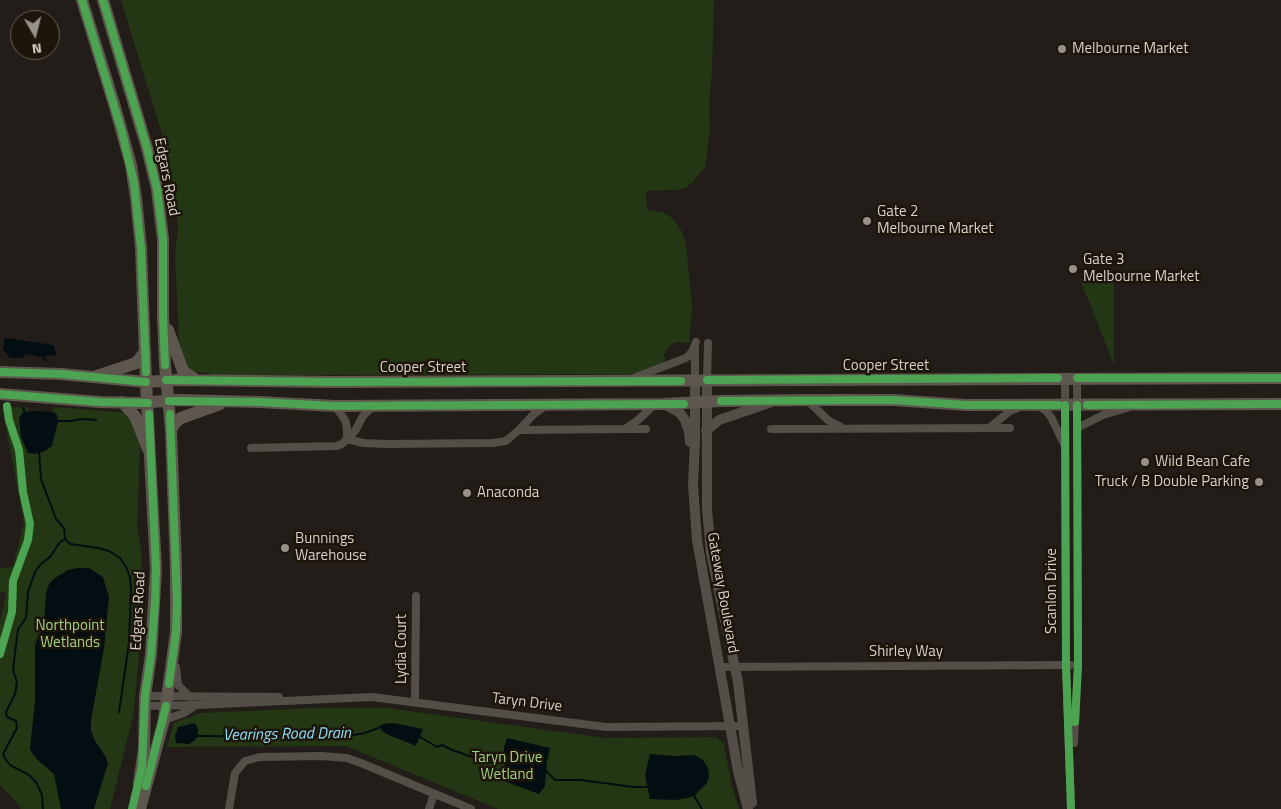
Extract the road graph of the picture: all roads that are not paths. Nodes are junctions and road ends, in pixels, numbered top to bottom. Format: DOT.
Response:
graph roads {
  1 [pos="82,0"];
  2 [pos="103,0"];
  3 [pos="116,41"];
  4 [pos="96,46"];
  5 [pos="163,316"];
  6 [pos="708,343"];
  7 [pos="145,352"];
  8 [pos="0,372"];
  9 [pos="90,378"];
  10 [pos="1071,378"];
  11 [pos="1281,378"];
  12 [pos="166,380"];
  13 [pos="198,380"];
  14 [pos="622,381"];
  15 [pos="701,381"];
  16 [pos="146,382"];
  17 [pos="0,394"];
  18 [pos="779,400"];
  19 [pos="807,400"];
  20 [pos="169,401"];
  21 [pos="122,402"];
  22 [pos="227,402"];
  23 [pos="700,402"];
  24 [pos="148,403"];
  25 [pos="548,404"];
  26 [pos="659,404"];
  27 [pos="1281,404"];
  28 [pos="1030,405"];
  29 [pos="1071,405"];
  30 [pos="1138,405"];
  31 [pos="335,406"];
  32 [pos="377,406"];
  33 [pos="846,428"];
  34 [pos="990,428"];
  35 [pos="1010,428"];
  36 [pos="1077,428"];
  37 [pos="625,429"];
  38 [pos="646,429"];
  39 [pos="771,429"];
  40 [pos="171,430"];
  41 [pos="518,430"];
  42 [pos="706,432"];
  43 [pos="347,439"];
  44 [pos="251,448"];
  45 [pos="1066,449"];
  46 [pos="150,456"];
  47 [pos="693,466"];
  48 [pos="711,553"];
  49 [pos="699,556"];
  50 [pos="416,596"];
  51 [pos="174,653"];
  52 [pos="1066,665"];
  53 [pos="1078,665"];
  54 [pos="734,666"];
  55 [pos="720,667"];
  56 [pos="192,698"];
  57 [pos="321,698"];
  58 [pos="145,701"];
  59 [pos="167,702"];
  60 [pos="415,702"];
  61 [pos="196,706"];
  62 [pos="164,720"];
  63 [pos="730,726"];
  64 [pos="743,726"];
  65 [pos="152,766"];
  66 [pos="1071,776"];
  67 [pos="434,794"];
  68 [pos="132,809"];
  69 [pos="140,809"];
  70 [pos="145,809"];
  71 [pos="230,809"];
  72 [pos="429,809"];
  73 [pos="471,809"];
  74 [pos="748,809"];
  75 [pos="753,809"];
  76 [pos="1071,809"];
  1 -- 4 [label="main road, Edgars Road"];
  2 -- 3 [label="main road, Edgars Road"];
  3 -- 4 [label="main road"];
  3 -- 5 [label="main road, Edgars Road"];
  4 -- 7 [label="main road, Edgars Road"];
  5 -- 12 [label="main road, Edgars Road"];
  5 -- 13 [label="main road"];
  6 -- 15 [label="street"];
  7 -- 9 [label="main road"];
  7 -- 16 [label="main road, Edgars Road"];
  8 -- 9 [label="main road, Cooper Street"];
  9 -- 16 [label="main road, Cooper Street"];
  10 -- 11 [label="main road, Cooper Street"];
  10 -- 15 [label="main road, Cooper Street"];
  10 -- 29 [label="street"];
  10 -- 29 [label="street"];
  12 -- 13 [label="main road, Cooper Street"];
  12 -- 16 [label="main road, Cooper Street"];
  12 -- 20 [label="main road, Edgars Road"];
  13 -- 14 [label="main road, Cooper Street"];
  14 -- 15 [label="main road, Cooper Street"];
  14 -- 15 [label="street"];
  15 -- 23 [label="street, Gateway Boulevard"];
  16 -- 24 [label="main road, Edgars Road"];
  17 -- 21 [label="main road"];
  18 -- 19 [label="main road"];
  18 -- 23 [label="main road"];
  18 -- 42 [label="street"];
  19 -- 28 [label="main road"];
  19 -- 33 [label="street"];
  20 -- 22 [label="main road"];
  20 -- 24 [label="main road"];
  20 -- 40 [label="main road, Edgars Road"];
  21 -- 24 [label="main road"];
  21 -- 46 [label="main road"];
  22 -- 31 [label="main road"];
  22 -- 40 [label="main road"];
  23 -- 26 [label="main road"];
  23 -- 42 [label="street, Gateway Boulevard"];
  23 -- 47 [label="street, Gateway Boulevard"];
  24 -- 46 [label="main road, Edgars Road"];
  25 -- 26 [label="main road"];
  25 -- 32 [label="main road"];
  25 -- 41 [label="street"];
  26 -- 37 [label="street"];
  26 -- 47 [label="street"];
  27 -- 30 [label="main road"];
  28 -- 29 [label="main road"];
  28 -- 34 [label="street"];
  28 -- 45 [label="street, Scanlon Drive"];
  29 -- 30 [label="main road"];
  29 -- 36 [label="street, Scanlon Drive"];
  29 -- 45 [label="street, Scanlon Drive"];
  30 -- 36 [label="street"];
  31 -- 32 [label="main road"];
  31 -- 43 [label="street"];
  32 -- 43 [label="street"];
  33 -- 34 [label="street"];
  33 -- 39 [label="street"];
  34 -- 35 [label="street"];
  36 -- 53 [label="street, Scanlon Drive"];
  37 -- 38 [label="street"];
  37 -- 41 [label="street"];
  40 -- 51 [label="main road, Edgars Road"];
  41 -- 43 [label="street"];
  42 -- 48 [label="street, Gateway Boulevard"];
  43 -- 44 [label="street"];
  45 -- 52 [label="street, Scanlon Drive"];
  46 -- 58 [label="main road, Edgars Road"];
  47 -- 49 [label="street, Gateway Boulevard"];
  48 -- 49 [label="street"];
  48 -- 54 [label="street, Gateway Boulevard"];
  49 -- 55 [label="street, Gateway Boulevard"];
  50 -- 60 [label="street, Lydia Court"];
  51 -- 56 [label="street"];
  51 -- 59 [label="main road, Edgars Road"];
  52 -- 53 [label="street, Shirley Way"];
  52 -- 54 [label="street, Shirley Way"];
  52 -- 66 [label="street, Scanlon Drive"];
  53 -- 66 [label="street, Scanlon Drive"];
  54 -- 55 [label="street, Shirley Way"];
  54 -- 64 [label="street, Gateway Boulevard"];
  55 -- 63 [label="street, Gateway Boulevard"];
  56 -- 57 [label="street, Taryn Drive"];
  56 -- 59 [label="street, Taryn Drive"];
  57 -- 60 [label="street, Taryn Drive"];
  57 -- 61 [label="street, Taryn Drive"];
  58 -- 59 [label="street, Taryn Drive"];
  58 -- 68 [label="main road, Edgars Road"];
  59 -- 61 [label="street, Taryn Drive"];
  59 -- 62 [label="main road, Edgars Road"];
  60 -- 63 [label="street, Taryn Drive"];
  61 -- 62 [label="street"];
  62 -- 65 [label="main road, Edgars Road"];
  63 -- 64 [label="street, Taryn Drive"];
  63 -- 74 [label="street, Gateway Boulevard"];
  64 -- 75 [label="street, Gateway Boulevard"];
  65 -- 69 [label="main road, Edgars Road"];
  65 -- 70 [label="street"];
  66 -- 76 [label="street, Scanlon Drive"];
  67 -- 71 [label="street"];
  67 -- 72 [label="street"];
  67 -- 73 [label="street"];
}
